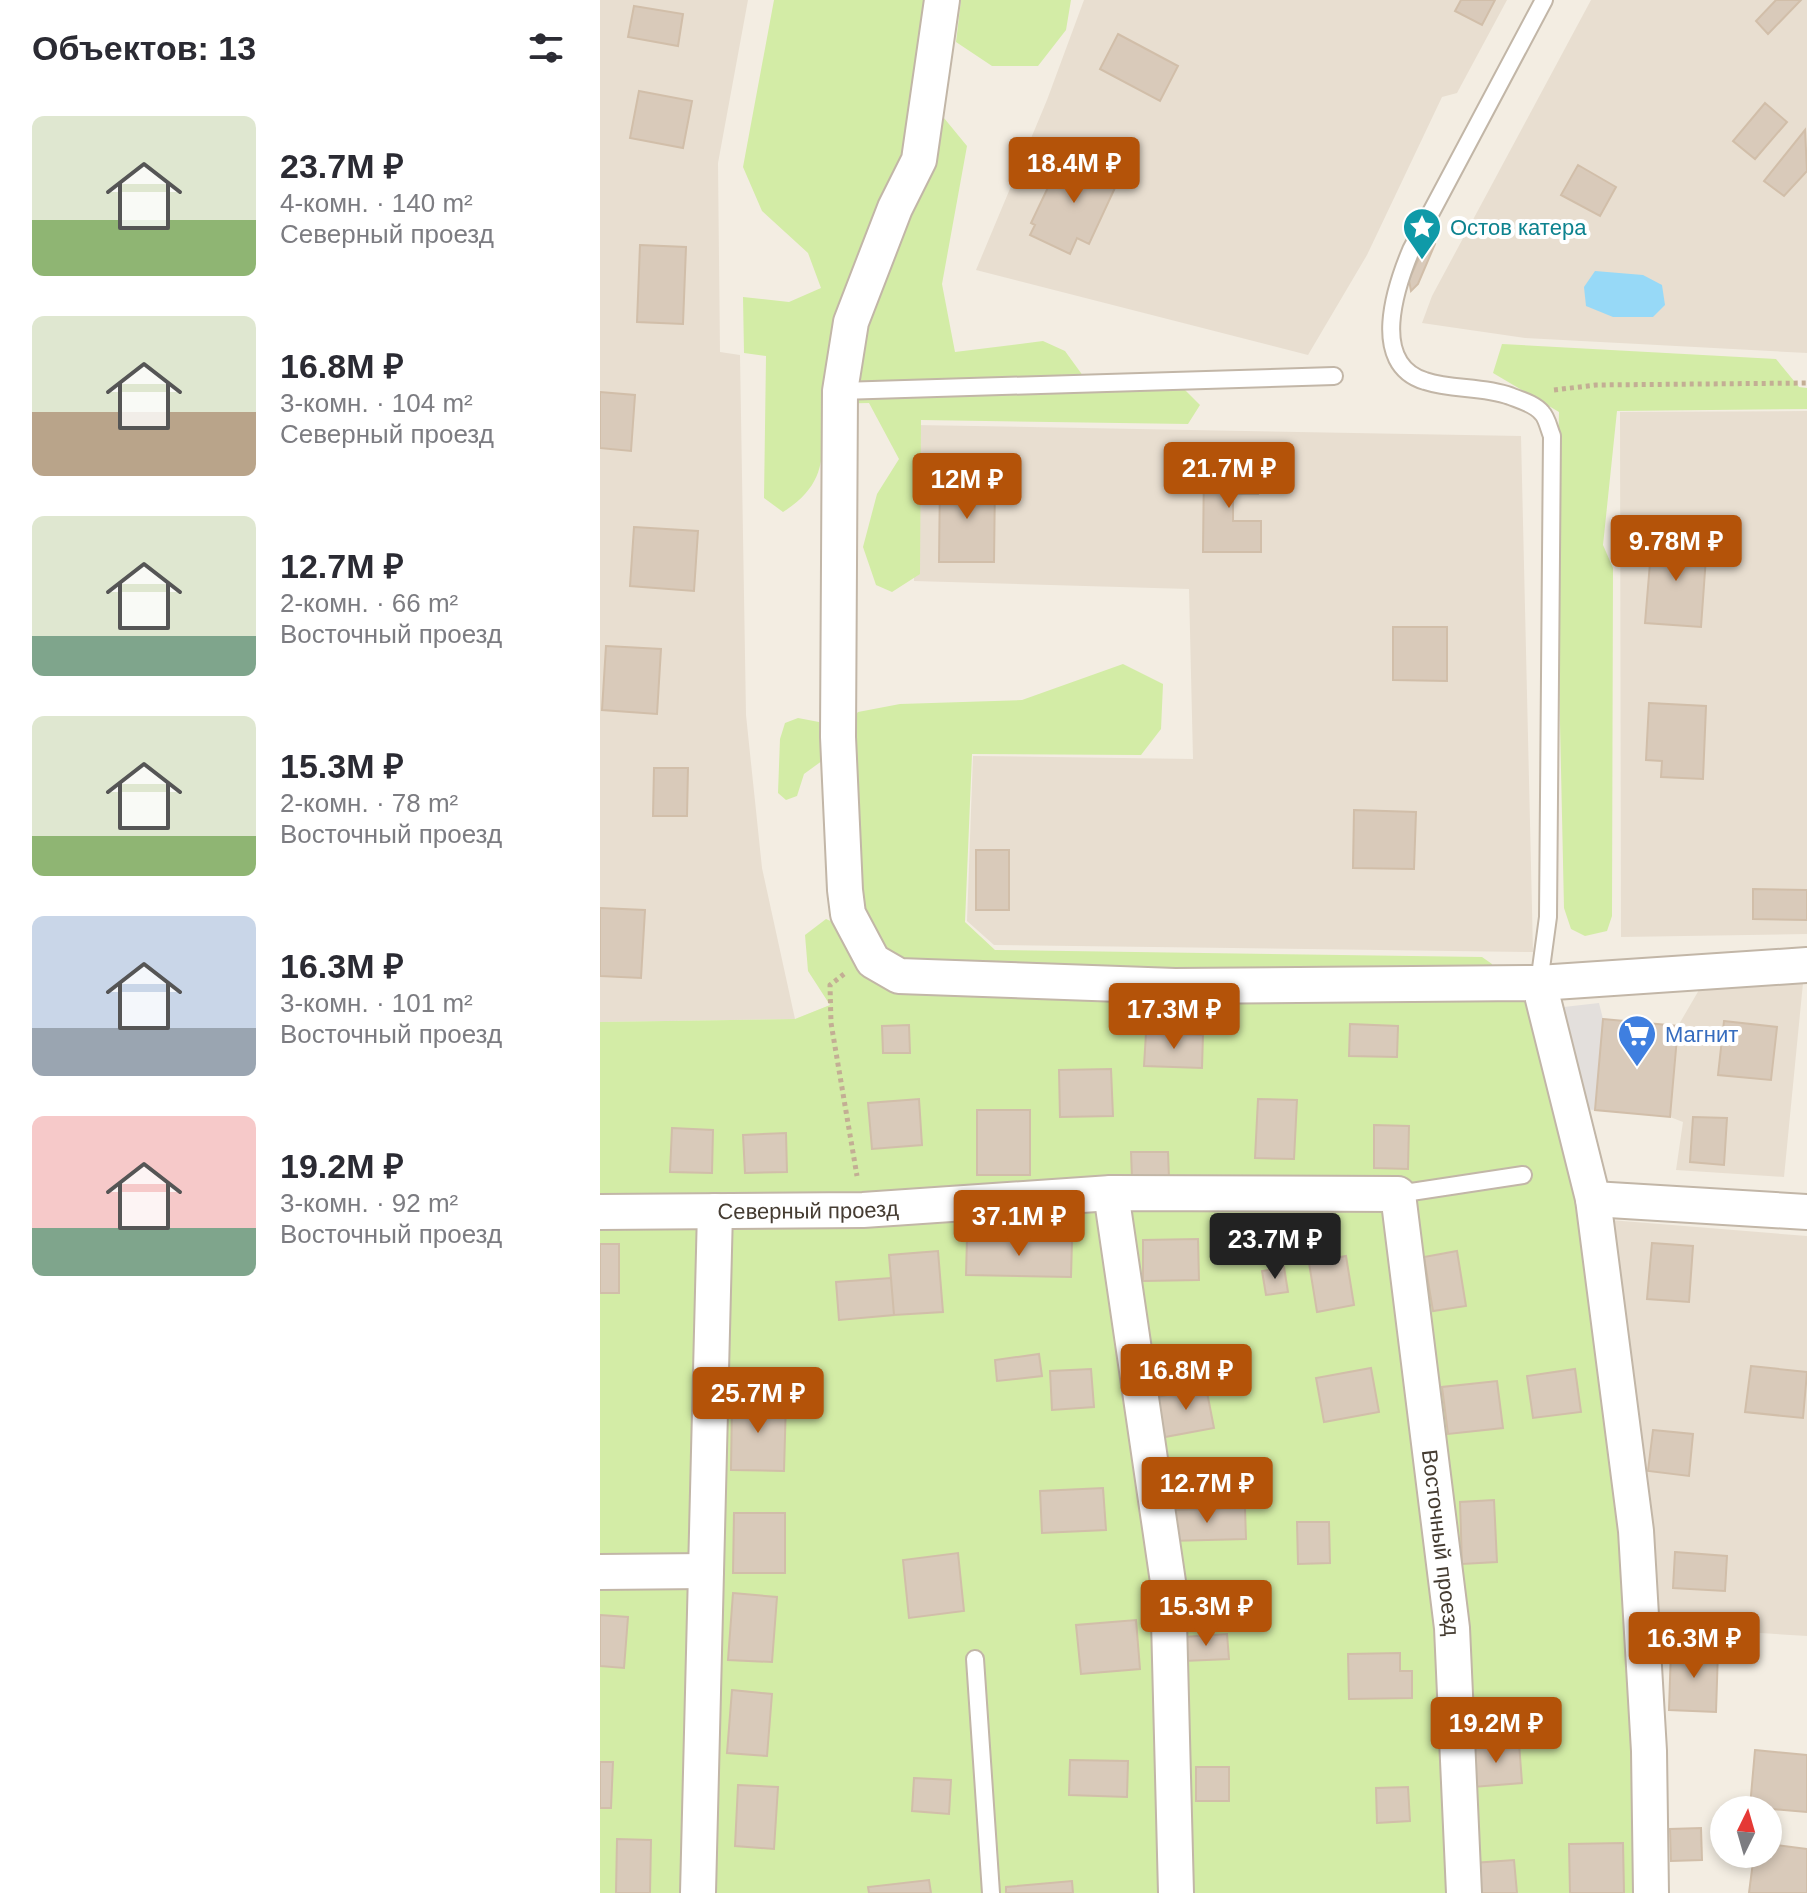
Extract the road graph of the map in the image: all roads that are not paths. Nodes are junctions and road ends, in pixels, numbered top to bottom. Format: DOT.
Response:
graph roads {
  1 [pos="942,0"];
  2 [pos="1544,0"];
  3 [pos="1334,376"];
  4 [pos="840,391"];
  5 [pos="1807,965"];
  6 [pos="1539,983"];
  7 [pos="1523,1175"];
  8 [pos="1111,1193"];
  9 [pos="1398,1194"];
  10 [pos="1593,1199"];
  11 [pos="715,1211"];
  12 [pos="600,1212"];
  13 [pos="1807,1212"];
  14 [pos="706,1571"];
  15 [pos="600,1572"];
  16 [pos="975,1659"];
  17 [pos="698,1893"];
  18 [pos="991,1893"];
  19 [pos="1176,1893"];
  20 [pos="1464,1893"];
  21 [pos="1651,1893"];
  1 -- 4 [label="street"];
  2 -- 6 [label="lane"];
  3 -- 4 [label="lane"];
  4 -- 6 [label="street"];
  5 -- 6 [label="street"];
  6 -- 10 [label="street"];
  7 -- 9 [label="lane"];
  8 -- 9 [label="street, Северный проезд"];
  8 -- 11 [label="street, Северный проезд"];
  8 -- 19 [label="street"];
  9 -- 20 [label="street, Восточный проезд"];
  10 -- 13 [label="street"];
  10 -- 21 [label="street"];
  11 -- 12 [label="street, Северный проезд"];
  11 -- 14 [label="street"];
  14 -- 15 [label="street"];
  14 -- 17 [label="street"];
  16 -- 18 [label="lane"];
}
